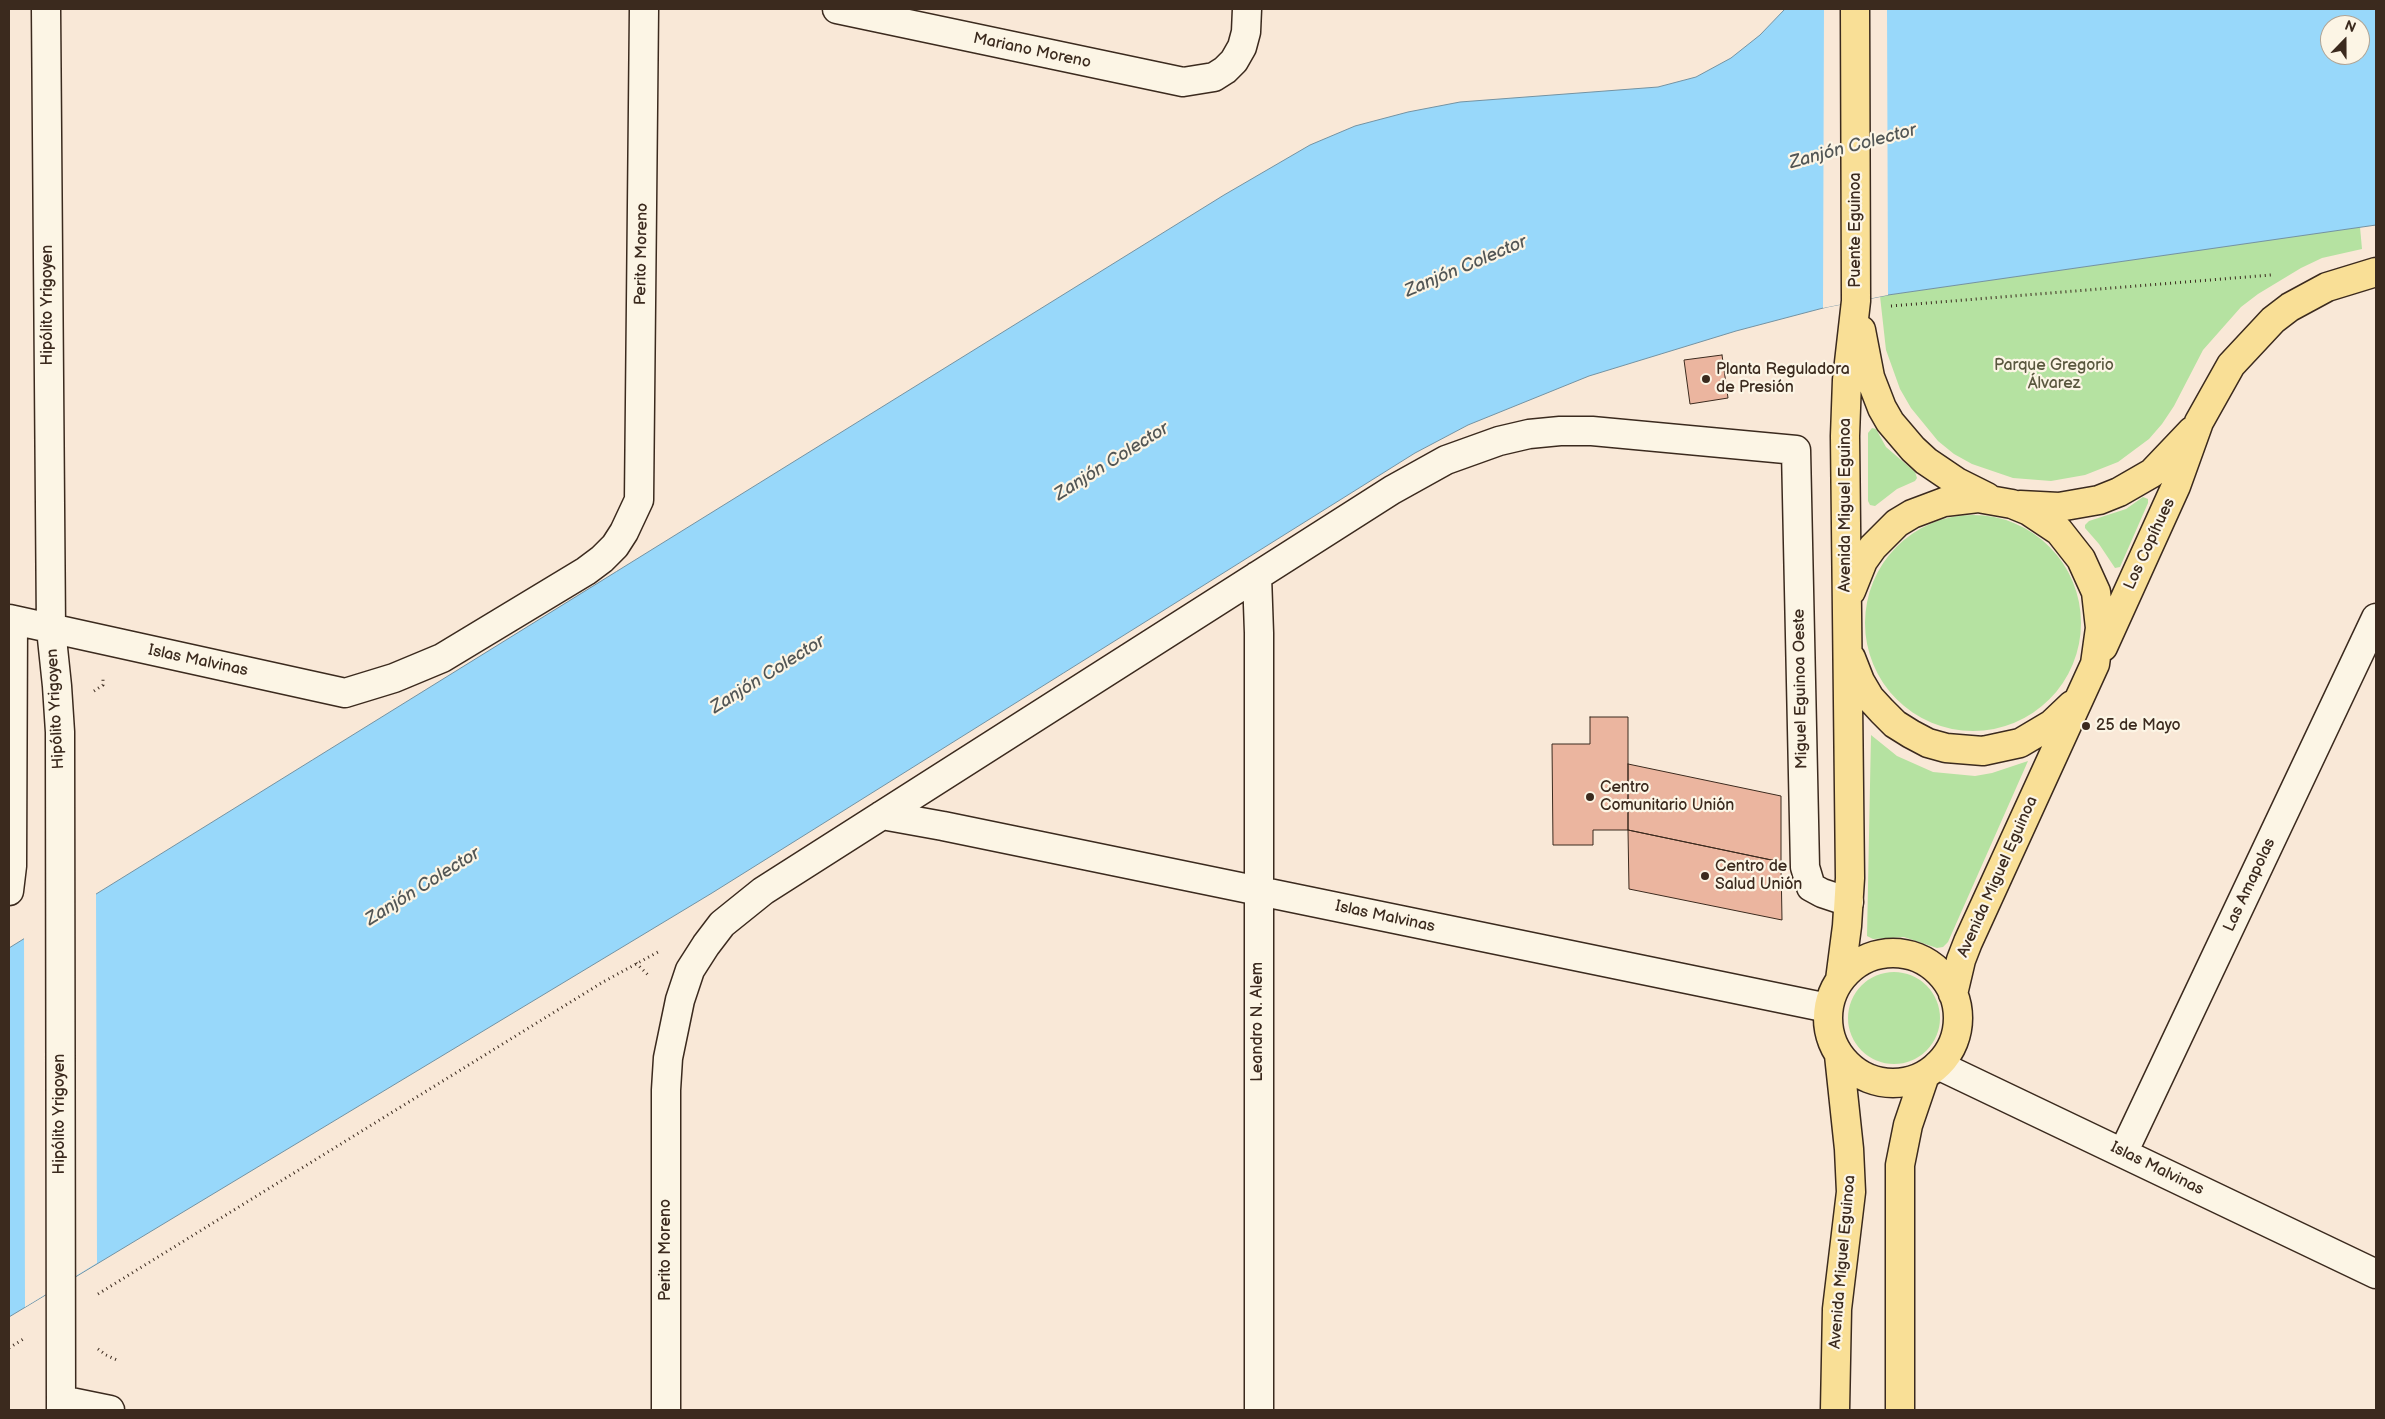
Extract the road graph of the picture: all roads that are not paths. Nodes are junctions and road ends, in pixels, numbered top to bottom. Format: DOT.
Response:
graph roads {
  1 [pos="46,9"];
  2 [pos="644,9"];
  3 [pos="837,9"];
  4 [pos="1247,9"];
  5 [pos="1855,9"];
  6 [pos="2376,272"];
  7 [pos="1856,301"];
  8 [pos="2199,422"];
  9 [pos="1796,450"];
  10 [pos="2004,502"];
  11 [pos="1257,576"];
  12 [pos="2376,618"];
  13 [pos="11,619"];
  14 [pos="1847,619"];
  15 [pos="51,629"];
  16 [pos="2091,672"];
  17 [pos="345,693"];
  18 [pos="882,815"];
  19 [pos="10,879"];
  20 [pos="1258,890"];
  21 [pos="1849,902"];
  22 [pos="1840,980"];
  23 [pos="1953,994"];
  24 [pos="1828,1008"];
  25 [pos="1839,1055"];
  26 [pos="1931,1070"];
  27 [pos="2123,1153"];
  28 [pos="2376,1274"];
  29 [pos="61,1405"];
  30 [pos="110,1410"];
  31 [pos="666,1410"];
  32 [pos="1259,1410"];
  33 [pos="1835,1410"];
  34 [pos="1900,1410"];
  1 -- 15 [label="street, Hipólito Yrigoyen"];
  2 -- 17 [label="street, Perito Moreno"];
  3 -- 4 [label="street, Mariano Moreno"];
  5 -- 7 [label="main road, Puente Eguinoa"];
  6 -- 8 [label="main road, Los Copíhues"];
  7 -- 10 [label="main road, Avenida Miguel Eguinoa"];
  7 -- 14 [label="main road, Avenida Miguel Eguinoa"];
  8 -- 10 [label="main road, Los Copíhues"];
  8 -- 16 [label="main road, Los Copíhues"];
  9 -- 11 [label="street, Perito Moreno"];
  9 -- 21 [label="street, Miguel Eguinoa Oeste"];
  10 -- 14 [label="main road, Avenida Miguel Eguinoa"];
  10 -- 16 [label="main road, Avenida Miguel Eguinoa"];
  11 -- 18 [label="street, Perito Moreno"];
  11 -- 20 [label="street, Leandro N. Alem"];
  12 -- 27 [label="street, Las Amapolas"];
  13 -- 15 [label="street, Islas Malvinas"];
  13 -- 19 [label="street"];
  14 -- 16 [label="main road, Avenida Miguel Eguinoa"];
  14 -- 21 [label="main road, Avenida Miguel Eguinoa"];
  15 -- 17 [label="street, Islas Malvinas"];
  15 -- 29 [label="street, Hipólito Yrigoyen"];
  16 -- 23 [label="main road, Avenida Miguel Eguinoa"];
  18 -- 20 [label="street, Islas Malvinas"];
  18 -- 31 [label="street, Perito Moreno"];
  20 -- 24 [label="street, Islas Malvinas"];
  20 -- 32 [label="street, Leandro N. Alem"];
  21 -- 22 [label="main road, Avenida Miguel Eguinoa"];
  22 -- 23 [label="main road, Avenida Miguel Eguinoa"];
  22 -- 24 [label="main road, Avenida Miguel Eguinoa"];
  23 -- 26 [label="main road, Avenida Miguel Eguinoa"];
  24 -- 25 [label="main road, Avenida Miguel Eguinoa"];
  25 -- 26 [label="main road, Avenida Miguel Eguinoa"];
  25 -- 33 [label="main road, Avenida Miguel Eguinoa"];
  26 -- 27 [label="street, Islas Malvinas"];
  26 -- 34 [label="main road, Avenida Miguel Eguinoa"];
  27 -- 28 [label="street, Islas Malvinas"];
  29 -- 30 [label="street"];
}
